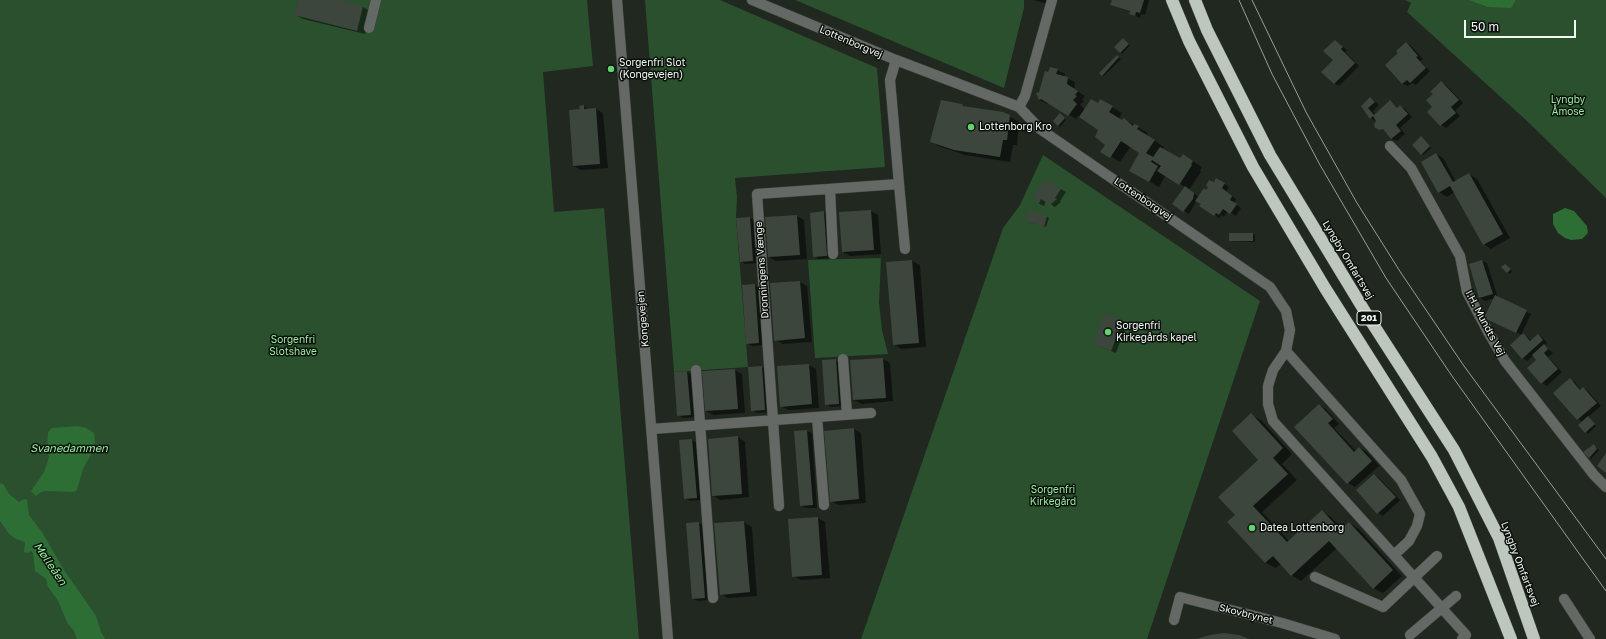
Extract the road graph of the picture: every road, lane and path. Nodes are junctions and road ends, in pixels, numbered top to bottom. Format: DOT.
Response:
graph roads {
  1 [pos="376,0"];
  2 [pos="618,0"];
  3 [pos="752,0"];
  4 [pos="1052,0"];
  5 [pos="1172,0"];
  6 [pos="1195,0"];
  7 [pos="369,28"];
  8 [pos="896,60"];
  9 [pos="1019,106"];
  10 [pos="1390,146"];
  11 [pos="899,184"];
  12 [pos="830,189"];
  13 [pos="905,249"];
  14 [pos="833,254"];
  15 [pos="1286,351"];
  16 [pos="843,359"];
  17 [pos="696,370"];
  18 [pos="871,413"];
  19 [pos="847,414"];
  20 [pos="817,417"];
  21 [pos="773,420"];
  22 [pos="700,425"];
  23 [pos="652,429"];
  24 [pos="1606,487"];
  25 [pos="824,505"];
  26 [pos="779,506"];
  27 [pos="1394,555"];
  28 [pos="1437,556"];
  29 [pos="1315,577"];
  30 [pos="1414,577"];
  31 [pos="1456,596"];
  32 [pos="713,598"];
  33 [pos="1564,599"];
  34 [pos="1442,608"];
  35 [pos="1174,620"];
  36 [pos="1410,635"];
  37 [pos="1510,636"];
  38 [pos="668,639"];
  39 [pos="1335,639"];
  40 [pos="1462,639"];
  41 [pos="1534,639"];
  42 [pos="1590,639"];
  1 -- 7 [label="street"];
  2 -- 23 [label="street, Kongevejen"];
  3 -- 8 [label="street, Lottenborgvej"];
  4 -- 9 [label="street"];
  5 -- 37 [label="highway, 201"];
  6 -- 41 [label="highway, Lyngby Omfartsvej / 201"];
  8 -- 9 [label="street, Lottenborgvej"];
  8 -- 11 [label="street"];
  9 -- 15 [label="street, Lottenborgvej"];
  10 -- 24 [label="street, I.H. Mundts Vej"];
  11 -- 12 [label="street, Dronningens Vænge"];
  11 -- 13 [label="street"];
  12 -- 14 [label="street"];
  12 -- 21 [label="street, Dronningens Vænge"];
  15 -- 27 [label="street"];
  15 -- 27 [label="street"];
  16 -- 19 [label="street"];
  17 -- 22 [label="street"];
  18 -- 19 [label="street"];
  19 -- 20 [label="street"];
  20 -- 21 [label="street"];
  20 -- 25 [label="street"];
  21 -- 22 [label="street"];
  21 -- 26 [label="street, Dronningens Vænge"];
  22 -- 23 [label="street"];
  22 -- 32 [label="street"];
  23 -- 38 [label="street, Kongevejen"];
  27 -- 30 [label="street"];
  28 -- 30 [label="street"];
  29 -- 30 [label="street"];
  30 -- 34 [label="street"];
  31 -- 34 [label="street"];
  33 -- 42 [label="street"];
  34 -- 36 [label="street"];
  34 -- 40 [label="street"];
  35 -- 39 [label="street, Skovbrynet"];
}
